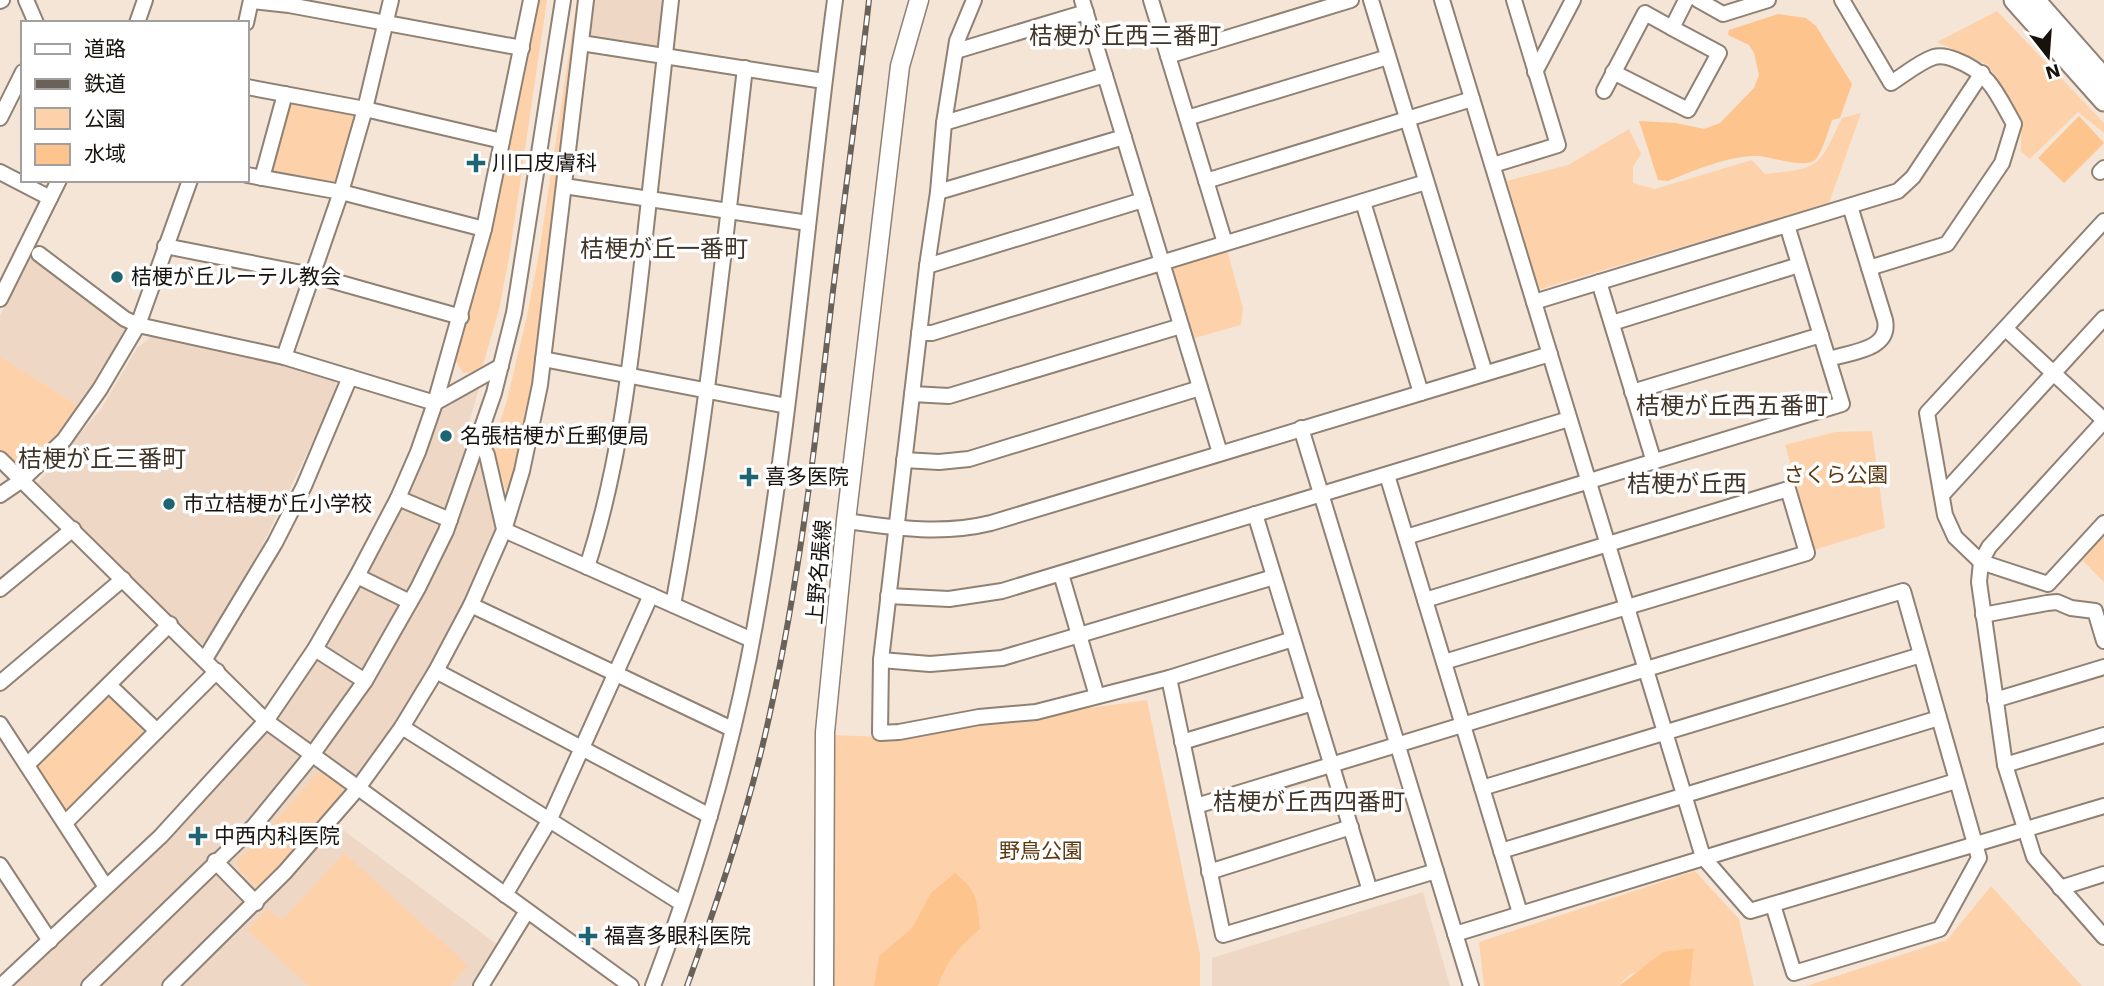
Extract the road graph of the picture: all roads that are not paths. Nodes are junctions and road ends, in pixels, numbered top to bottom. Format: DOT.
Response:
graph roads {
  1 [pos="26,0"];
  2 [pos="145,0"];
  3 [pos="251,0"];
  4 [pos="391,0"];
  5 [pos="531,0"];
  6 [pos="563,0"];
  7 [pos="586,0"];
  8 [pos="671,0"];
  9 [pos="835,0"];
  10 [pos="919,0"];
  11 [pos="974,0"];
  12 [pos="1151,0"];
  13 [pos="1351,0"];
  14 [pos="1371,0"];
  15 [pos="1442,0"];
  16 [pos="1514,0"];
  17 [pos="1573,0"];
  18 [pos="1686,0"];
  19 [pos="1698,0"];
  20 [pos="1768,0"];
  21 [pos="1842,0"];
  22 [pos="2014,0"];
  23 [pos="2035,0"];
  24 [pos="1084,6"];
  25 [pos="35,21"];
  26 [pos="138,21"];
  27 [pos="246,21"];
  28 [pos="386,23"];
  29 [pos="1672,28"];
  30 [pos="581,43"];
  31 [pos="522,48"];
  32 [pos="956,51"];
  33 [pos="665,56"];
  34 [pos="1168,56"];
  35 [pos="1388,57"];
  36 [pos="745,68"];
  37 [pos="1535,72"];
  38 [pos="1613,72"];
  39 [pos="1982,73"];
  40 [pos="1105,75"];
  41 [pos="21,76"];
  42 [pos="2104,78"];
  43 [pos="824,81"];
  44 [pos="248,87"];
  45 [pos="1604,90"];
  46 [pos="285,94"];
  47 [pos="1472,99"];
  48 [pos="2104,101"];
  49 [pos="366,109"];
  50 [pos="0,118"];
  51 [pos="1187,118"];
  52 [pos="1407,120"];
  53 [pos="944,123"];
  54 [pos="1124,137"];
  55 [pos="502,141"];
  56 [pos="1493,165"];
  57 [pos="0,173"];
  58 [pos="248,175"];
  59 [pos="262,178"];
  60 [pos="1206,181"];
  61 [pos="58,182"];
  62 [pos="189,182"];
  63 [pos="1426,182"];
  64 [pos="564,186"];
  65 [pos="341,192"];
  66 [pos="938,192"];
  67 [pos="50,198"];
  68 [pos="649,198"];
  69 [pos="1143,200"];
  70 [pos="1363,201"];
  71 [pos="1850,206"];
  72 [pos="728,210"];
  73 [pos="2104,221"];
  74 [pos="808,223"];
  75 [pos="1787,225"];
  76 [pos="484,229"];
  77 [pos="1225,243"];
  78 [pos="165,246"];
  79 [pos="39,254"];
  80 [pos="1162,263"];
  81 [pos="1799,265"];
  82 [pos="927,266"];
  83 [pos="1869,268"];
  84 [pos="312,275"];
  85 [pos="1599,282"];
  86 [pos="0,299"];
  87 [pos="1534,302"];
  88 [pos="461,317"];
  89 [pos="2104,318"];
  90 [pos="1612,323"];
  91 [pos="138,325"];
  92 [pos="1181,326"];
  93 [pos="2006,329"];
  94 [pos="919,333"];
  95 [pos="1821,335"];
  96 [pos="1550,354"];
  97 [pos="285,358"];
  98 [pos="543,359"];
  99 [pos="1829,359"];
  100 [pos="501,366"];
  101 [pos="1485,373"];
  102 [pos="2054,373"];
  103 [pos="630,376"];
  104 [pos="350,377"];
  105 [pos="1200,388"];
  106 [pos="708,391"];
  107 [pos="1632,392"];
  108 [pos="1421,393"];
  109 [pos="912,394"];
  110 [pos="435,403"];
  111 [pos="787,406"];
  112 [pos="1569,419"];
  113 [pos="2104,420"];
  114 [pos="1301,428"];
  115 [pos="479,439"];
  116 [pos="1220,453"];
  117 [pos="0,459"];
  118 [pos="904,460"];
  119 [pos="1654,462"];
  120 [pos="1387,475"];
  121 [pos="22,481"];
  122 [pos="1589,481"];
  123 [pos="1321,494"];
  124 [pos="0,495"];
  125 [pos="1942,495"];
  126 [pos="398,498"];
  127 [pos="1255,514"];
  128 [pos="450,520"];
  129 [pos="846,521"];
  130 [pos="2104,523"];
  131 [pos="897,528"];
  132 [pos="73,529"];
  133 [pos="504,530"];
  134 [pos="1406,537"];
  135 [pos="1608,544"];
  136 [pos="1981,562"];
  137 [pos="587,567"];
  138 [pos="1061,574"];
  139 [pos="358,576"];
  140 [pos="1275,577"];
  141 [pos="123,579"];
  142 [pos="0,589"];
  143 [pos="651,595"];
  144 [pos="888,596"];
  145 [pos="1425,600"];
  146 [pos="410,602"];
  147 [pos="471,605"];
  148 [pos="673,605"];
  149 [pos="1627,607"];
  150 [pos="1983,615"];
  151 [pos="170,624"];
  152 [pos="1080,635"];
  153 [pos="1293,639"];
  154 [pos="752,640"];
  155 [pos="2104,641"];
  156 [pos="315,649"];
  157 [pos="1921,655"];
  158 [pos="205,659"];
  159 [pos="881,660"];
  160 [pos="1444,662"];
  161 [pos="2104,667"];
  162 [pos="1646,670"];
  163 [pos="217,671"];
  164 [pos="436,671"];
  165 [pos="615,674"];
  166 [pos="1168,678"];
  167 [pos="365,681"];
  168 [pos="0,683"];
  169 [pos="109,685"];
  170 [pos="1097,696"];
  171 [pos="1995,700"];
  172 [pos="1313,704"];
  173 [pos="1939,718"];
  174 [pos="266,721"];
  175 [pos="1463,725"];
  176 [pos="401,726"];
  177 [pos="2,729"];
  178 [pos="732,729"];
  179 [pos="157,731"];
  180 [pos="1665,733"];
  181 [pos="2104,735"];
  182 [pos="1182,742"];
  183 [pos="1398,745"];
  184 [pos="582,748"];
  185 [pos="312,755"];
  186 [pos="27,765"];
  187 [pos="1333,765"];
  188 [pos="2005,765"];
  189 [pos="1956,781"];
  190 [pos="358,788"];
  191 [pos="1482,788"];
  192 [pos="1684,795"];
  193 [pos="1196,806"];
  194 [pos="2104,806"];
  195 [pos="710,816"];
  196 [pos="549,821"];
  197 [pos="65,823"];
  198 [pos="1351,827"];
  199 [pos="2025,830"];
  200 [pos="1975,843"];
  201 [pos="1500,851"];
  202 [pos="1703,858"];
  203 [pos="215,861"];
  204 [pos="0,865"];
  205 [pos="1436,871"];
  206 [pos="1209,872"];
  207 [pos="2104,874"];
  208 [pos="106,887"];
  209 [pos="2060,888"];
  210 [pos="1370,891"];
  211 [pos="505,895"];
  212 [pos="256,903"];
  213 [pos="681,903"];
  214 [pos="1773,905"];
  215 [pos="527,911"];
  216 [pos="1520,913"];
  217 [pos="1455,934"];
  218 [pos="2104,937"];
  219 [pos="50,941"];
  220 [pos="486,984"];
  221 [pos="1,986"];
  222 [pos="89,986"];
  223 [pos="170,986"];
  224 [pos="631,986"];
  225 [pos="653,986"];
  226 [pos="824,986"];
  227 [pos="1471,986"];
  1 -- 25 [label="street"];
  2 -- 26 [label="street"];
  3 -- 27 [label="street"];
  3 -- 28 [label="street"];
  4 -- 28 [label="street"];
  5 -- 31 [label="street"];
  6 -- 100 [label="street"];
  7 -- 30 [label="street"];
  8 -- 33 [label="street"];
  9 -- 43 [label="street"];
  10 -- 129 [label="main road, 上野名張線"];
  11 -- 32 [label="street"];
  12 -- 34 [label="street"];
  13 -- 34 [label="street"];
  14 -- 35 [label="street"];
  15 -- 47 [label="street"];
  16 -- 37 [label="street"];
  17 -- 37 [label="street"];
  18 -- 29 [label="street"];
  19 -- 20 [label="street"];
  21 -- 39 [label="street"];
  22 -- 48 [label="highway"];
  23 -- 42 [label="highway"];
  24 -- 32 [label="street"];
  24 -- 40 [label="street"];
  28 -- 31 [label="street"];
  28 -- 49 [label="street"];
  29 -- 38 [label="street"];
  29 -- 38 [label="street"];
  30 -- 33 [label="street"];
  30 -- 64 [label="street"];
  31 -- 55 [label="street"];
  32 -- 53 [label="street"];
  33 -- 36 [label="street"];
  33 -- 68 [label="street"];
  34 -- 51 [label="street"];
  35 -- 51 [label="street"];
  35 -- 52 [label="street"];
  36 -- 43 [label="street"];
  36 -- 72 [label="street"];
  37 -- 56 [label="street"];
  38 -- 45 [label="street"];
  39 -- 71 [label="street"];
  39 -- 83 [label="street"];
  40 -- 53 [label="street"];
  40 -- 54 [label="street"];
  41 -- 50 [label="street"];
  43 -- 74 [label="street"];
  44 -- 46 [label="street"];
  46 -- 49 [label="street"];
  46 -- 59 [label="street"];
  47 -- 52 [label="street"];
  47 -- 56 [label="street"];
  49 -- 55 [label="street"];
  49 -- 65 [label="street"];
  51 -- 60 [label="street"];
  52 -- 60 [label="street"];
  52 -- 63 [label="street"];
  53 -- 66 [label="street"];
  54 -- 66 [label="street"];
  54 -- 69 [label="street"];
  55 -- 76 [label="street"];
  56 -- 87 [label="street"];
  57 -- 67 [label="street"];
  58 -- 59 [label="street"];
  59 -- 65 [label="street"];
  60 -- 77 [label="street"];
  61 -- 67 [label="street"];
  62 -- 78 [label="street"];
  63 -- 70 [label="street"];
  63 -- 101 [label="street"];
  64 -- 68 [label="street"];
  64 -- 98 [label="street"];
  65 -- 76 [label="street"];
  65 -- 84 [label="street"];
  66 -- 82 [label="street"];
  67 -- 86 [label="street"];
  68 -- 72 [label="street"];
  68 -- 103 [label="street"];
  69 -- 80 [label="street"];
  69 -- 82 [label="street"];
  70 -- 77 [label="street"];
  70 -- 108 [label="street"];
  71 -- 75 [label="street"];
  71 -- 83 [label="street"];
  72 -- 74 [label="street"];
  72 -- 106 [label="street"];
  73 -- 93 [label="street"];
  74 -- 111 [label="street"];
  75 -- 81 [label="street"];
  75 -- 85 [label="street"];
  76 -- 88 [label="street"];
  77 -- 80 [label="street"];
  78 -- 84 [label="street"];
  78 -- 91 [label="street"];
  79 -- 91 [label="street"];
  80 -- 92 [label="street"];
  80 -- 94 [label="street"];
  81 -- 90 [label="street"];
  81 -- 95 [label="street"];
  82 -- 94 [label="street"];
  83 -- 99 [label="street"];
  84 -- 88 [label="street"];
  84 -- 97 [label="street"];
  85 -- 87 [label="street"];
  85 -- 90 [label="street"];
  87 -- 96 [label="street"];
  88 -- 110 [label="street"];
  89 -- 102 [label="street"];
  90 -- 107 [label="street"];
  91 -- 97 [label="street"];
  91 -- 121 [label="street"];
  92 -- 105 [label="street"];
  92 -- 109 [label="street"];
  93 -- 102 [label="street"];
  93 -- 125 [label="street"];
  94 -- 109 [label="street"];
  95 -- 99 [label="street"];
  95 -- 107 [label="street"];
  96 -- 101 [label="street"];
  96 -- 112 [label="street"];
  97 -- 104 [label="street"];
  98 -- 103 [label="street"];
  98 -- 133 [label="street"];
  99 -- 119 [label="street"];
  100 -- 110 [label="street"];
  100 -- 115 [label="street"];
  101 -- 108 [label="street"];
  102 -- 113 [label="street"];
  102 -- 125 [label="street"];
  103 -- 106 [label="street"];
  103 -- 137 [label="street"];
  104 -- 110 [label="street"];
  104 -- 158 [label="street"];
  105 -- 116 [label="street"];
  105 -- 118 [label="street"];
  106 -- 111 [label="street"];
  106 -- 148 [label="street"];
  107 -- 119 [label="street"];
  108 -- 114 [label="street"];
  109 -- 118 [label="street"];
  110 -- 126 [label="street"];
  111 -- 154 [label="street"];
  112 -- 120 [label="street"];
  112 -- 122 [label="street"];
  113 -- 136 [label="street"];
  114 -- 116 [label="street"];
  114 -- 123 [label="street"];
  115 -- 128 [label="street"];
  115 -- 133 [label="street"];
  116 -- 131 [label="street"];
  117 -- 121 [label="street"];
  118 -- 131 [label="street"];
  119 -- 122 [label="street"];
  120 -- 123 [label="street"];
  120 -- 134 [label="street"];
  121 -- 124 [label="street"];
  121 -- 132 [label="street"];
  122 -- 134 [label="street"];
  122 -- 135 [label="street"];
  123 -- 127 [label="street"];
  123 -- 183 [label="street"];
  125 -- 136 [label="street"];
  126 -- 128 [label="street"];
  126 -- 139 [label="street"];
  127 -- 138 [label="street"];
  127 -- 140 [label="street"];
  128 -- 146 [label="street"];
  129 -- 131 [label="street"];
  129 -- 226 [label="main road, 上野名張線"];
  130 -- 136 [label="street"];
  131 -- 144 [label="street"];
  132 -- 141 [label="street"];
  132 -- 142 [label="street"];
  133 -- 137 [label="street"];
  133 -- 147 [label="street"];
  134 -- 145 [label="street"];
  135 -- 145 [label="street"];
  135 -- 149 [label="street"];
  135 -- 149 [label="street"];
  136 -- 150 [label="street"];
  137 -- 143 [label="street"];
  138 -- 144 [label="street"];
  138 -- 152 [label="street"];
  139 -- 146 [label="street"];
  139 -- 156 [label="street"];
  140 -- 152 [label="street"];
  140 -- 153 [label="street"];
  141 -- 151 [label="street"];
  141 -- 168 [label="street"];
  143 -- 148 [label="street"];
  143 -- 165 [label="street"];
  144 -- 159 [label="street"];
  145 -- 160 [label="street"];
  146 -- 167 [label="street"];
  147 -- 164 [label="street"];
  147 -- 165 [label="street"];
  148 -- 154 [label="street"];
  149 -- 160 [label="street"];
  149 -- 162 [label="street"];
  150 -- 155 [label="street"];
  150 -- 171 [label="street"];
  151 -- 158 [label="street"];
  151 -- 169 [label="street"];
  152 -- 159 [label="street"];
  152 -- 170 [label="street"];
  153 -- 166 [label="street"];
  153 -- 172 [label="street"];
  154 -- 178 [label="street"];
  156 -- 167 [label="street"];
  156 -- 174 [label="street"];
  157 -- 162 [label="street"];
  157 -- 173 [label="street"];
  157 -- 180 [label="street"];
  158 -- 163 [label="street"];
  159 -- 170 [label="street"];
  160 -- 175 [label="street"];
  161 -- 171 [label="street"];
  162 -- 175 [label="street"];
  162 -- 180 [label="street"];
  163 -- 174 [label="street"];
  163 -- 179 [label="street"];
  164 -- 176 [label="street"];
  164 -- 184 [label="street"];
  165 -- 178 [label="street"];
  165 -- 184 [label="street"];
  166 -- 170 [label="street"];
  166 -- 182 [label="street"];
  167 -- 185 [label="street"];
  169 -- 179 [label="street"];
  169 -- 186 [label="street"];
  171 -- 188 [label="street"];
  172 -- 182 [label="street"];
  172 -- 187 [label="street"];
  173 -- 189 [label="street"];
  173 -- 192 [label="street"];
  174 -- 185 [label="street"];
  174 -- 208 [label="street"];
  175 -- 183 [label="street"];
  175 -- 191 [label="street"];
  176 -- 190 [label="street"];
  176 -- 196 [label="street"];
  177 -- 186 [label="street"];
  178 -- 195 [label="street"];
  179 -- 197 [label="street"];
  180 -- 191 [label="street"];
  180 -- 192 [label="street"];
  181 -- 188 [label="street"];
  182 -- 193 [label="street"];
  183 -- 187 [label="street"];
  183 -- 205 [label="street"];
  184 -- 195 [label="street"];
  184 -- 196 [label="street"];
  185 -- 190 [label="street"];
  185 -- 203 [label="street"];
  186 -- 197 [label="street"];
  187 -- 193 [label="street"];
  187 -- 198 [label="street"];
  188 -- 199 [label="street"];
  189 -- 200 [label="street"];
  189 -- 202 [label="street"];
  190 -- 211 [label="street"];
  190 -- 212 [label="street"];
  191 -- 201 [label="street"];
  192 -- 201 [label="street"];
  192 -- 202 [label="street"];
  193 -- 206 [label="street"];
  194 -- 199 [label="street"];
  195 -- 213 [label="street"];
  196 -- 211 [label="street"];
  196 -- 213 [label="street"];
  197 -- 208 [label="street"];
  198 -- 206 [label="street"];
  198 -- 210 [label="street"];
  199 -- 200 [label="street"];
  199 -- 209 [label="street"];
  200 -- 214 [label="street"];
  200 -- 214 [label="street"];
  201 -- 216 [label="street"];
  202 -- 214 [label="street"];
  202 -- 216 [label="street"];
  203 -- 212 [label="street"];
  203 -- 222 [label="street"];
  204 -- 219 [label="street"];
  205 -- 210 [label="street"];
  205 -- 217 [label="street"];
  206 -- 210 [label="street"];
  207 -- 209 [label="street"];
  208 -- 219 [label="street"];
  209 -- 218 [label="street"];
  211 -- 215 [label="street"];
  212 -- 223 [label="street"];
  213 -- 225 [label="street"];
  215 -- 220 [label="street"];
  215 -- 224 [label="street"];
  216 -- 217 [label="street"];
  217 -- 227 [label="street"];
  219 -- 221 [label="street"];
}
